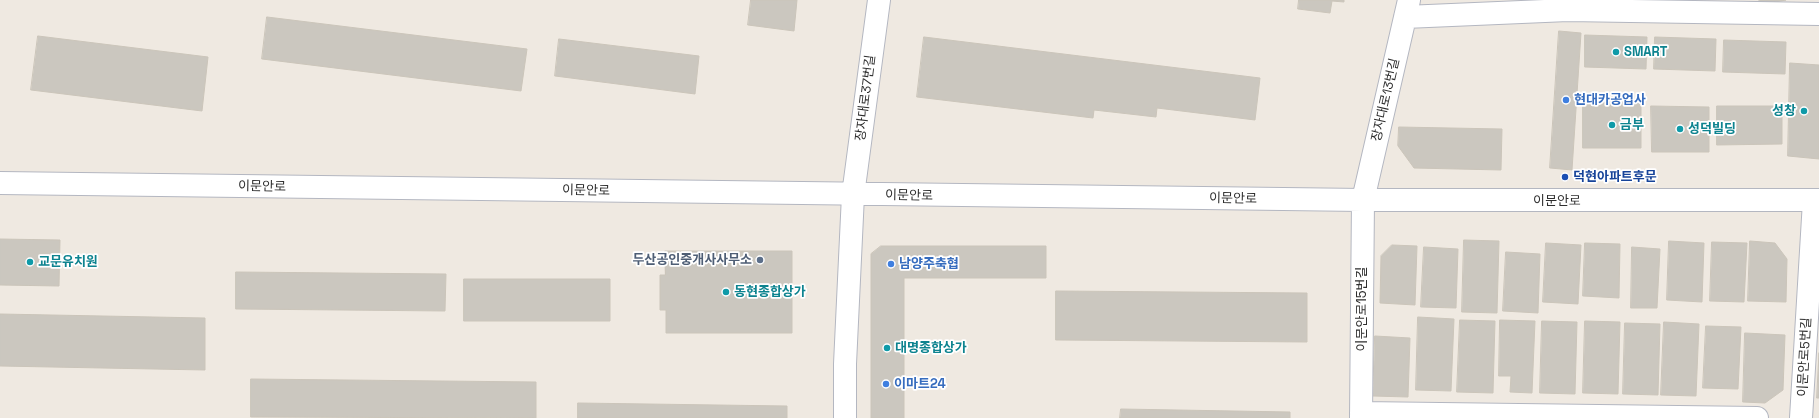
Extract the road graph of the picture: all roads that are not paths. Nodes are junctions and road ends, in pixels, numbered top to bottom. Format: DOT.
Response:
graph roads {
  1 [pos="879,0"];
  2 [pos="1569,5"];
  3 [pos="1733,6"];
  4 [pos="1407,9"];
  5 [pos="1819,14"];
  6 [pos="0,183"];
  7 [pos="853,195"];
  8 [pos="1363,200"];
  9 [pos="1816,200"];
  10 [pos="1361,416"];
  11 [pos="1503,417"];
  12 [pos="1649,417"];
  13 [pos="845,418"];
  14 [pos="1757,418"];
  15 [pos="1801,418"];
  1 -- 7 [label="street, 장자대로37번길"];
  2 -- 3 [label="street"];
  2 -- 4 [label="street"];
  3 -- 5 [label="street"];
  4 -- 8 [label="street, 장자대로13번길"];
  6 -- 7 [label="street, 이문안로"];
  7 -- 8 [label="street, 이문안로"];
  7 -- 13 [label="street, 장자대로37번길"];
  8 -- 9 [label="street, 이문안로"];
  8 -- 10 [label="street, 이문안로15번길"];
  9 -- 15 [label="street, 이문안로5번길"];
  10 -- 11 [label="street"];
  11 -- 12 [label="street"];
  12 -- 14 [label="street"];
}
